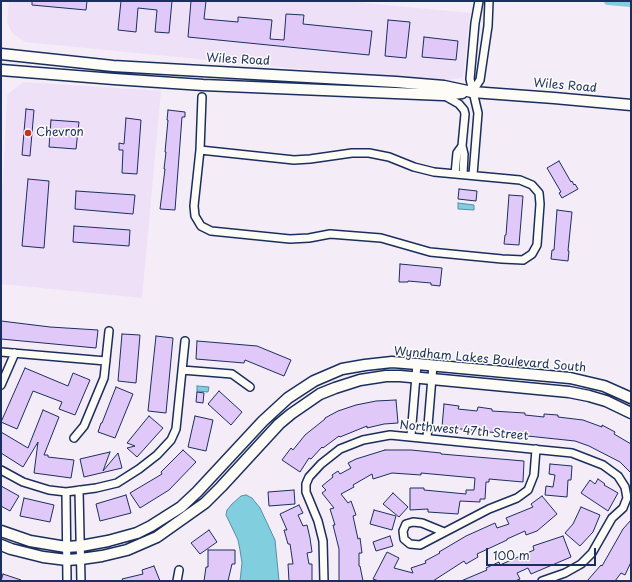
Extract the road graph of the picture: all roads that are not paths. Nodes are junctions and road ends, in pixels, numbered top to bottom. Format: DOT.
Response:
graph roads {
  1 [pos="479,1"];
  2 [pos="490,1"];
  3 [pos="1,54"];
  4 [pos="1,70"];
  5 [pos="472,92"];
  6 [pos="443,95"];
  7 [pos="202,97"];
  8 [pos="631,105"];
  9 [pos="462,146"];
  10 [pos="200,150"];
  11 [pos="464,159"];
  12 [pos="474,159"];
  13 [pos="459,174"];
  14 [pos="473,175"];
  15 [pos="109,331"];
  16 [pos="185,341"];
  17 [pos="1,352"];
  18 [pos="15,353"];
  19 [pos="106,361"];
  20 [pos="417,364"];
  21 [pos="434,365"];
  22 [pos="182,370"];
  23 [pos="416,378"];
  24 [pos="432,379"];
  25 [pos="1,385"];
  26 [pos="250,387"];
  27 [pos="631,398"];
  28 [pos="631,413"];
  29 [pos="410,436"];
  30 [pos="74,438"];
  31 [pos="427,438"];
  32 [pos="536,448"];
  33 [pos="1,470"];
  34 [pos="79,490"];
  35 [pos="66,492"];
  36 [pos="1,531"];
  37 [pos="444,532"];
  38 [pos="1,545"];
  39 [pos="81,546"];
  40 [pos="66,547"];
  41 [pos="81,559"];
  42 [pos="67,560"];
  43 [pos="179,570"];
  44 [pos="67,581"];
  45 [pos="82,581"];
  46 [pos="177,581"];
  47 [pos="324,581"];
  48 [pos="542,581"];
  1 -- 5 [label="street"];
  2 -- 5 [label="street"];
  3 -- 5 [label="street, Wiles Road"];
  4 -- 6 [label="street, Wiles Road"];
  5 -- 6 [label="street, Wiles Road"];
  5 -- 8 [label="street, Wiles Road"];
  5 -- 12 [label="street"];
  6 -- 9 [label="street"];
  7 -- 10 [label="street"];
  9 -- 11 [label="street"];
  9 -- 13 [label="street"];
  10 -- 13 [label="street"];
  10 -- 14 [label="street"];
  11 -- 12 [label="street"];
  11 -- 13 [label="street"];
  12 -- 14 [label="street"];
  13 -- 14 [label="street"];
  15 -- 19 [label="street"];
  16 -- 22 [label="street"];
  17 -- 18 [label="street"];
  18 -- 19 [label="street"];
  18 -- 25 [label="street"];
  19 -- 30 [label="street"];
  20 -- 21 [label="street, Wyndham Lakes Boulevard South"];
  20 -- 23 [label="street"];
  20 -- 39 [label="street, Wyndham Lakes Boulevard South"];
  21 -- 24 [label="street"];
  21 -- 27 [label="street, Wyndham Lakes Boulevard South"];
  22 -- 26 [label="street"];
  22 -- 34 [label="street"];
  23 -- 24 [label="street, Wyndham Lakes Boulevard South"];
  23 -- 29 [label="street"];
  23 -- 41 [label="street, Wyndham Lakes Boulevard South"];
  24 -- 28 [label="street, Wyndham Lakes Boulevard South"];
  24 -- 31 [label="street"];
  29 -- 31 [label="street, Northwest 47th Street"];
  29 -- 47 [label="street, Northwest 47th Street"];
  31 -- 32 [label="street, Northwest 47th Street"];
  32 -- 37 [label="street"];
  32 -- 48 [label="street, Northwest 47th Street"];
  33 -- 35 [label="street"];
  34 -- 35 [label="street"];
  34 -- 39 [label="street"];
  35 -- 40 [label="street"];
  36 -- 40 [label="street, Wyndham Lakes Boulevard South"];
  37 -- 37 [label="street"];
  38 -- 42 [label="street, Wyndham Lakes Boulevard South"];
  39 -- 40 [label="street, Wyndham Lakes Boulevard South"];
  39 -- 41 [label="street"];
  40 -- 42 [label="street"];
  41 -- 42 [label="street, Wyndham Lakes Boulevard South"];
  41 -- 45 [label="street"];
  42 -- 44 [label="street"];
  43 -- 46 [label="street"];
}
